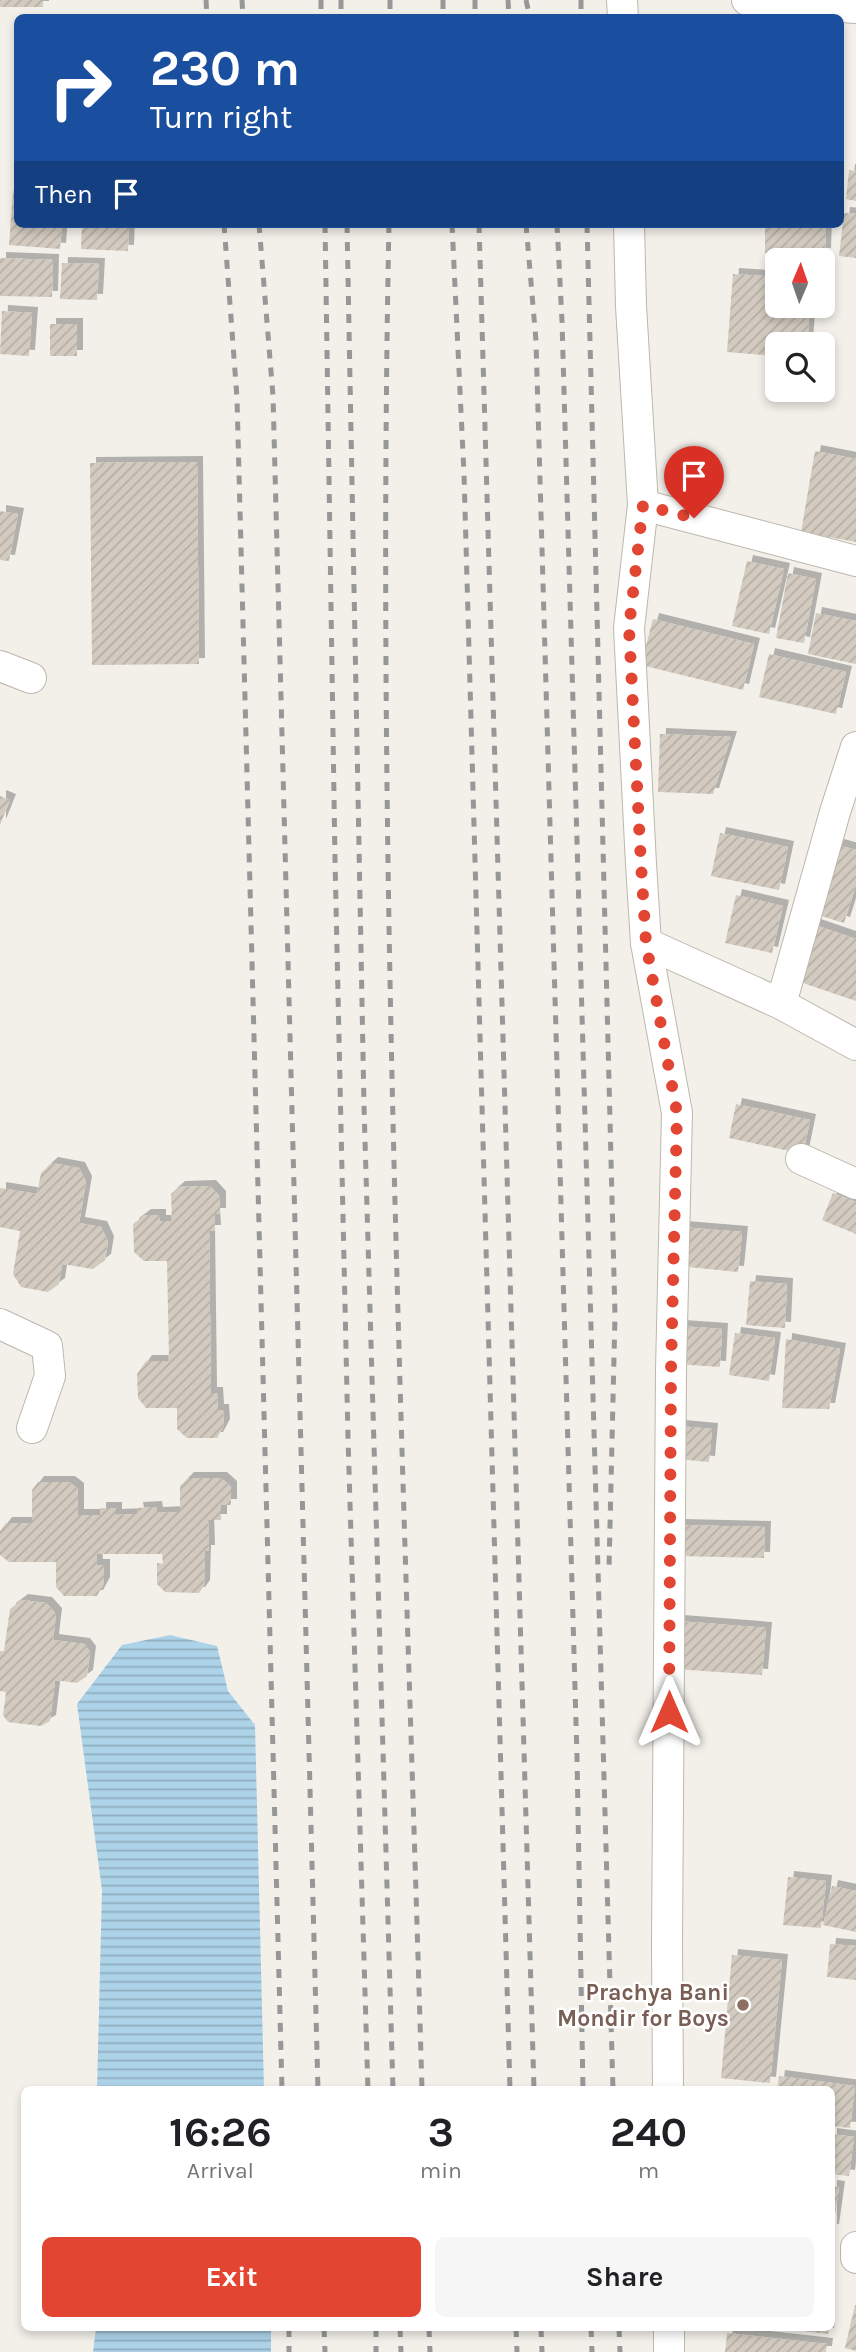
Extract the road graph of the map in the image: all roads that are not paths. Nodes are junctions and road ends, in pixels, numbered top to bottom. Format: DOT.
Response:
graph roads {
  1 [pos="747,0"];
  2 [pos="856,8"];
  3 [pos="629,228"];
  4 [pos="643,505"];
  5 [pos="856,561"];
  6 [pos="0,666"];
  7 [pos="31,678"];
  8 [pos="856,747"];
  9 [pos="845,816"];
  10 [pos="646,943"];
  11 [pos="781,1004"];
  12 [pos="856,1045"];
  13 [pos="801,1159"];
  14 [pos="856,1184"];
  15 [pos="0,1324"];
  16 [pos="32,1428"];
  17 [pos="668,2086"];
  18 [pos="856,2247"];
  19 [pos="856,2258"];
  20 [pos="669,2331"];
  21 [pos="669,2352"];
  1 -- 2 [label="street"];
  3 -- 4 [label="street"];
  4 -- 5 [label="street"];
  4 -- 10 [label="street"];
  6 -- 7 [label="street"];
  8 -- 9 [label="street"];
  9 -- 11 [label="street"];
  10 -- 11 [label="street"];
  10 -- 17 [label="street"];
  11 -- 12 [label="street"];
  13 -- 14 [label="street"];
  15 -- 16 [label="street"];
  18 -- 19 [label="street"];
  20 -- 21 [label="street"];
}
